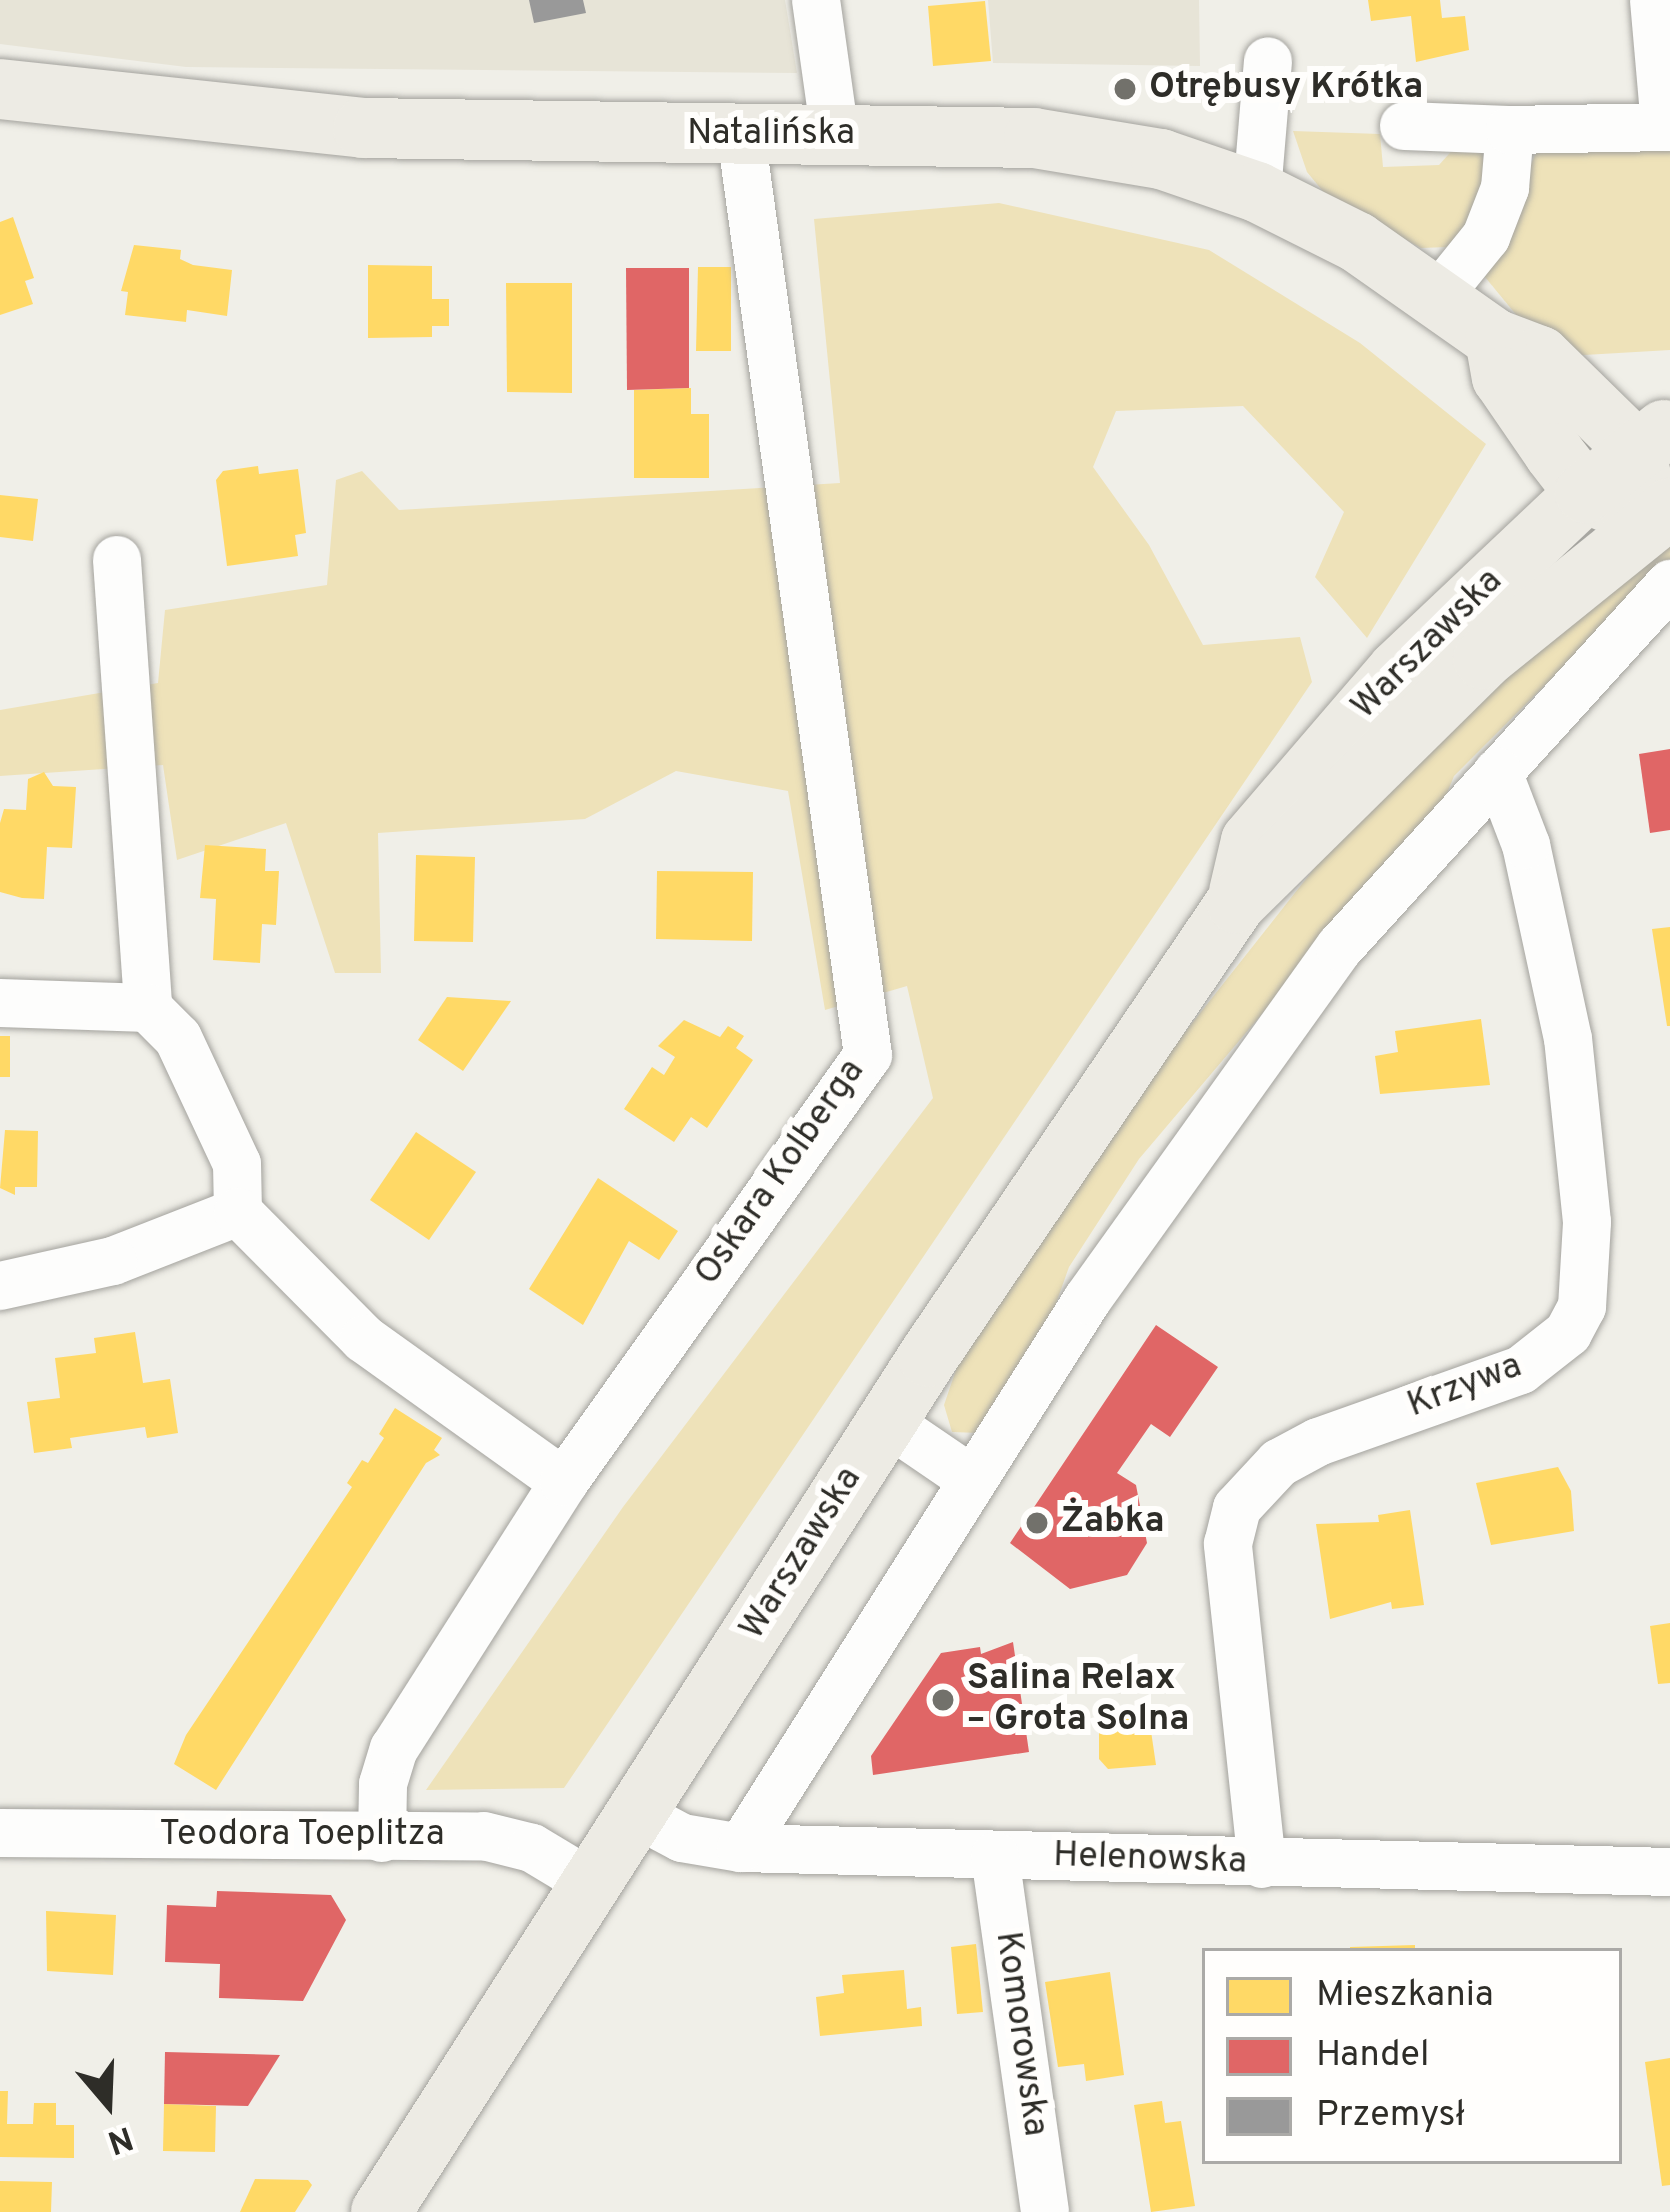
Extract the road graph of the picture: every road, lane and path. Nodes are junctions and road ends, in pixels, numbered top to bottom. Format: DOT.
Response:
graph roads {
  1 [pos="816,0"];
  2 [pos="1654,0"];
  3 [pos="1268,61"];
  4 [pos="0,89"];
  5 [pos="1404,126"];
  6 [pos="1667,127"];
  7 [pos="1510,130"];
  8 [pos="741,135"];
  9 [pos="835,135"];
  10 [pos="1256,192"];
  11 [pos="1439,295"];
  12 [pos="1495,338"];
  13 [pos="1653,437"];
  14 [pos="1585,493"];
  15 [pos="1661,514"];
  16 [pos="117,560"];
  17 [pos="1670,584"];
  18 [pos="1498,772"];
  19 [pos="1236,903"];
  20 [pos="0,1003"];
  21 [pos="148,1008"];
  22 [pos="238,1212"];
  23 [pos="0,1286"];
  24 [pos="886,1421"];
  25 [pos="971,1479"];
  26 [pos="565,1482"];
  27 [pos="637,1814"];
  28 [pos="0,1833"];
  29 [pos="382,1838"];
  30 [pos="741,1849"];
  31 [pos="995,1856"];
  32 [pos="1262,1864"];
  33 [pos="1670,1872"];
  34 [pos="592,1884"];
  35 [pos="381,2212"];
  36 [pos="1045,2212"];
  1 -- 9 [label="street"];
  2 -- 6 [label="street"];
  3 -- 10 [label="street"];
  4 -- 8 [label="main road, Natalińska"];
  5 -- 7 [label="street"];
  6 -- 7 [label="street"];
  7 -- 11 [label="street"];
  8 -- 9 [label="main road, Natalińska"];
  8 -- 26 [label="street, Oskara Kolberga"];
  9 -- 10 [label="main road, Natalińska"];
  10 -- 11 [label="main road, Natalińska"];
  11 -- 12 [label="main road, Natalińska"];
  12 -- 13 [label="main road, Natalińska"];
  12 -- 14 [label="main road"];
  13 -- 14 [label="main road, Warszawska"];
  13 -- 15 [label="main road"];
  14 -- 15 [label="main road"];
  14 -- 19 [label="main road, Warszawska"];
  15 -- 19 [label="main road, Warszawska"];
  16 -- 21 [label="street"];
  17 -- 18 [label="street"];
  18 -- 25 [label="street"];
  18 -- 32 [label="street, Krzywa"];
  19 -- 24 [label="main road, Warszawska"];
  20 -- 21 [label="street"];
  21 -- 22 [label="street"];
  22 -- 23 [label="street"];
  22 -- 26 [label="street"];
  24 -- 25 [label="street"];
  24 -- 27 [label="main road, Warszawska"];
  25 -- 30 [label="street"];
  26 -- 29 [label="street, Oskara Kolberga"];
  27 -- 30 [label="street, Helenowska"];
  27 -- 34 [label="main road, Warszawska"];
  28 -- 29 [label="street, Teodora Toeplitza"];
  29 -- 34 [label="street, Teodora Toeplitza"];
  30 -- 31 [label="street, Helenowska"];
  31 -- 32 [label="street, Helenowska"];
  31 -- 36 [label="street, Komorowska"];
  32 -- 33 [label="street, Helenowska"];
  34 -- 35 [label="main road, Warszawska"];
}
